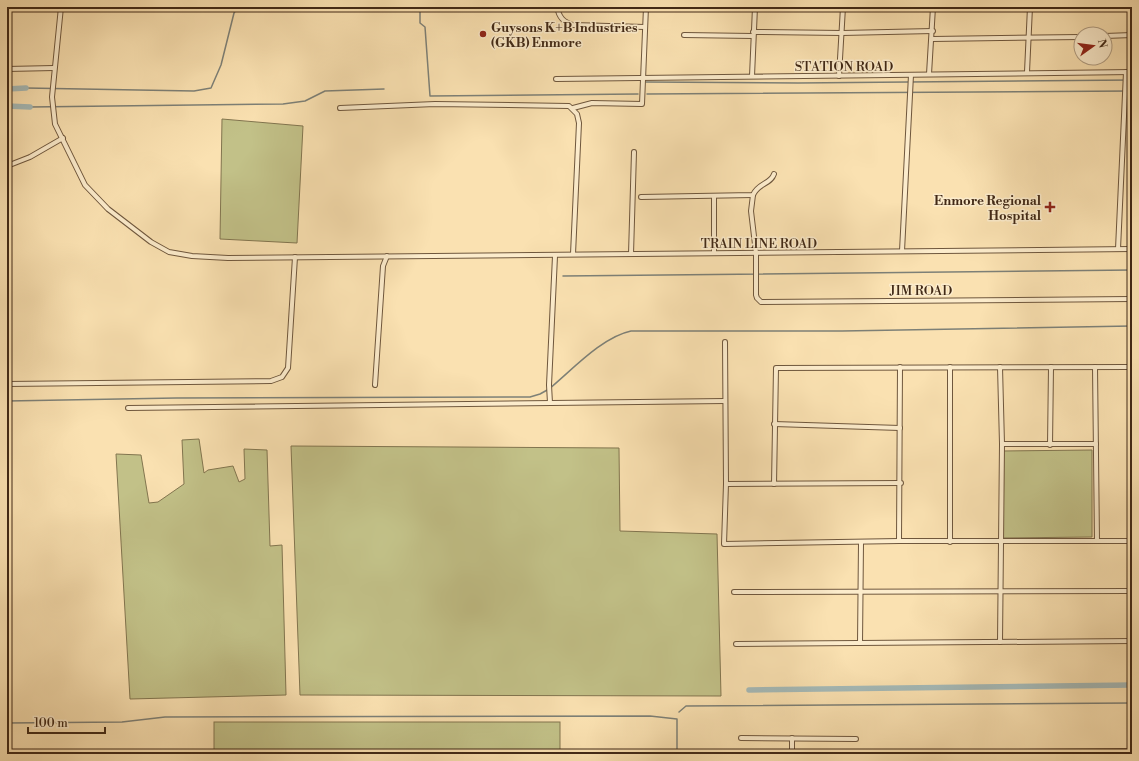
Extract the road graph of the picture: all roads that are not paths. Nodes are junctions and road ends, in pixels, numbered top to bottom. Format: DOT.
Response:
graph roads {
  1 [pos="61,7"];
  2 [pos="557,7"];
  3 [pos="646,7"];
  4 [pos="755,7"];
  5 [pos="843,7"];
  6 [pos="933,7"];
  7 [pos="1030,7"];
  8 [pos="645,27"];
  9 [pos="933,30"];
  10 [pos="842,33"];
  11 [pos="753,34"];
  12 [pos="684,35"];
  13 [pos="1132,35"];
  14 [pos="1113,36"];
  15 [pos="1073,37"];
  16 [pos="1029,38"];
  17 [pos="932,39"];
  18 [pos="54,68"];
  19 [pos="7,69"];
  20 [pos="1027,72"];
  21 [pos="1126,72"];
  22 [pos="1132,72"];
  23 [pos="929,74"];
  24 [pos="911,75"];
  25 [pos="752,76"];
  26 [pos="839,76"];
  27 [pos="643,78"];
  28 [pos="556,79"];
  29 [pos="340,108"];
  30 [pos="573,108"];
  31 [pos="63,138"];
  32 [pos="634,152"];
  33 [pos="7,166"];
  34 [pos="774,174"];
  35 [pos="753,195"];
  36 [pos="714,196"];
  37 [pos="641,197"];
  38 [pos="1118,249"];
  39 [pos="1132,249"];
  40 [pos="902,251"];
  41 [pos="756,253"];
  42 [pos="573,254"];
  43 [pos="631,254"];
  44 [pos="714,254"];
  45 [pos="387,256"];
  46 [pos="555,256"];
  47 [pos="295,257"];
  48 [pos="1132,299"];
  49 [pos="725,342"];
  50 [pos="1095,366"];
  51 [pos="900,367"];
  52 [pos="950,367"];
  53 [pos="1000,367"];
  54 [pos="1051,367"];
  55 [pos="1132,367"];
  56 [pos="7,384"];
  57 [pos="375,385"];
  58 [pos="725,401"];
  59 [pos="550,403"];
  60 [pos="128,408"];
  61 [pos="774,424"];
  62 [pos="900,428"];
  63 [pos="1002,444"];
  64 [pos="1096,444"];
  65 [pos="1050,445"];
  66 [pos="901,483"];
  67 [pos="726,484"];
  68 [pos="774,484"];
  69 [pos="899,541"];
  70 [pos="1097,541"];
  71 [pos="1132,541"];
  72 [pos="950,542"];
  73 [pos="1001,542"];
  74 [pos="861,543"];
  75 [pos="1132,591"];
  76 [pos="734,592"];
  77 [pos="1000,592"];
  78 [pos="861,593"];
  79 [pos="1132,641"];
  80 [pos="1000,642"];
  81 [pos="860,643"];
  82 [pos="736,644"];
  83 [pos="741,738"];
  84 [pos="792,738"];
  85 [pos="856,739"];
  86 [pos="1132,751"];
  87 [pos="792,754"];
  88 [pos="1010,754"];
  1 -- 18 [label="street, TRAIN LINE ROAD"];
  2 -- 8 [label="street"];
  3 -- 8 [label="street"];
  4 -- 11 [label="street"];
  5 -- 10 [label="street"];
  6 -- 9 [label="street"];
  7 -- 16 [label="street"];
  8 -- 27 [label="street"];
  9 -- 10 [label="street"];
  9 -- 17 [label="street"];
  10 -- 11 [label="street"];
  10 -- 26 [label="street"];
  11 -- 12 [label="street"];
  11 -- 25 [label="street"];
  13 -- 14 [label="street"];
  15 -- 16 [label="street"];
  16 -- 17 [label="street"];
  16 -- 20 [label="street"];
  17 -- 23 [label="street"];
  18 -- 19 [label="street"];
  18 -- 31 [label="street, TRAIN LINE ROAD"];
  20 -- 21 [label="street, STATION ROAD"];
  20 -- 23 [label="street, STATION ROAD"];
  21 -- 22 [label="street, STATION ROAD"];
  21 -- 38 [label="street"];
  23 -- 24 [label="street, STATION ROAD"];
  24 -- 26 [label="street, STATION ROAD"];
  24 -- 40 [label="street"];
  25 -- 26 [label="street, STATION ROAD"];
  25 -- 27 [label="street, STATION ROAD"];
  27 -- 28 [label="street, STATION ROAD"];
  27 -- 30 [label="street"];
  29 -- 30 [label="street"];
  30 -- 42 [label="street"];
  31 -- 33 [label="street"];
  31 -- 47 [label="street, TRAIN LINE ROAD"];
  32 -- 43 [label="street"];
  34 -- 35 [label="street"];
  35 -- 36 [label="street"];
  35 -- 41 [label="street, JIM ROAD"];
  36 -- 37 [label="street"];
  36 -- 44 [label="street"];
  38 -- 39 [label="street, TRAIN LINE ROAD"];
  38 -- 40 [label="street, TRAIN LINE ROAD"];
  40 -- 41 [label="street, TRAIN LINE ROAD"];
  41 -- 44 [label="street, TRAIN LINE ROAD"];
  41 -- 48 [label="street, JIM ROAD"];
  42 -- 43 [label="street, TRAIN LINE ROAD"];
  42 -- 46 [label="street, TRAIN LINE ROAD"];
  43 -- 44 [label="street, TRAIN LINE ROAD"];
  45 -- 46 [label="street, TRAIN LINE ROAD"];
  45 -- 47 [label="street, TRAIN LINE ROAD"];
  45 -- 57 [label="street"];
  46 -- 59 [label="street"];
  47 -- 56 [label="street"];
  49 -- 58 [label="street"];
  50 -- 54 [label="street"];
  50 -- 55 [label="street"];
  50 -- 64 [label="street"];
  51 -- 52 [label="street"];
  51 -- 61 [label="street"];
  51 -- 62 [label="street"];
  52 -- 53 [label="street"];
  52 -- 72 [label="street"];
  53 -- 54 [label="street"];
  53 -- 63 [label="street"];
  54 -- 65 [label="street"];
  58 -- 59 [label="street"];
  58 -- 67 [label="street"];
  59 -- 60 [label="street"];
  61 -- 62 [label="street"];
  61 -- 68 [label="street"];
  62 -- 66 [label="street"];
  63 -- 65 [label="street"];
  63 -- 73 [label="street"];
  64 -- 65 [label="street"];
  64 -- 70 [label="street"];
  66 -- 68 [label="street"];
  66 -- 69 [label="street"];
  67 -- 68 [label="street"];
  67 -- 74 [label="street"];
  69 -- 72 [label="street"];
  69 -- 74 [label="street"];
  70 -- 71 [label="street"];
  70 -- 73 [label="street"];
  72 -- 73 [label="street"];
  73 -- 77 [label="street"];
  74 -- 78 [label="street"];
  75 -- 77 [label="street"];
  76 -- 78 [label="street"];
  77 -- 78 [label="street"];
  77 -- 80 [label="street"];
  78 -- 81 [label="street"];
  79 -- 80 [label="street"];
  80 -- 81 [label="street"];
  81 -- 82 [label="street"];
  83 -- 84 [label="street"];
  84 -- 85 [label="street"];
  84 -- 87 [label="street"];
  86 -- 88 [label="street"];
}
